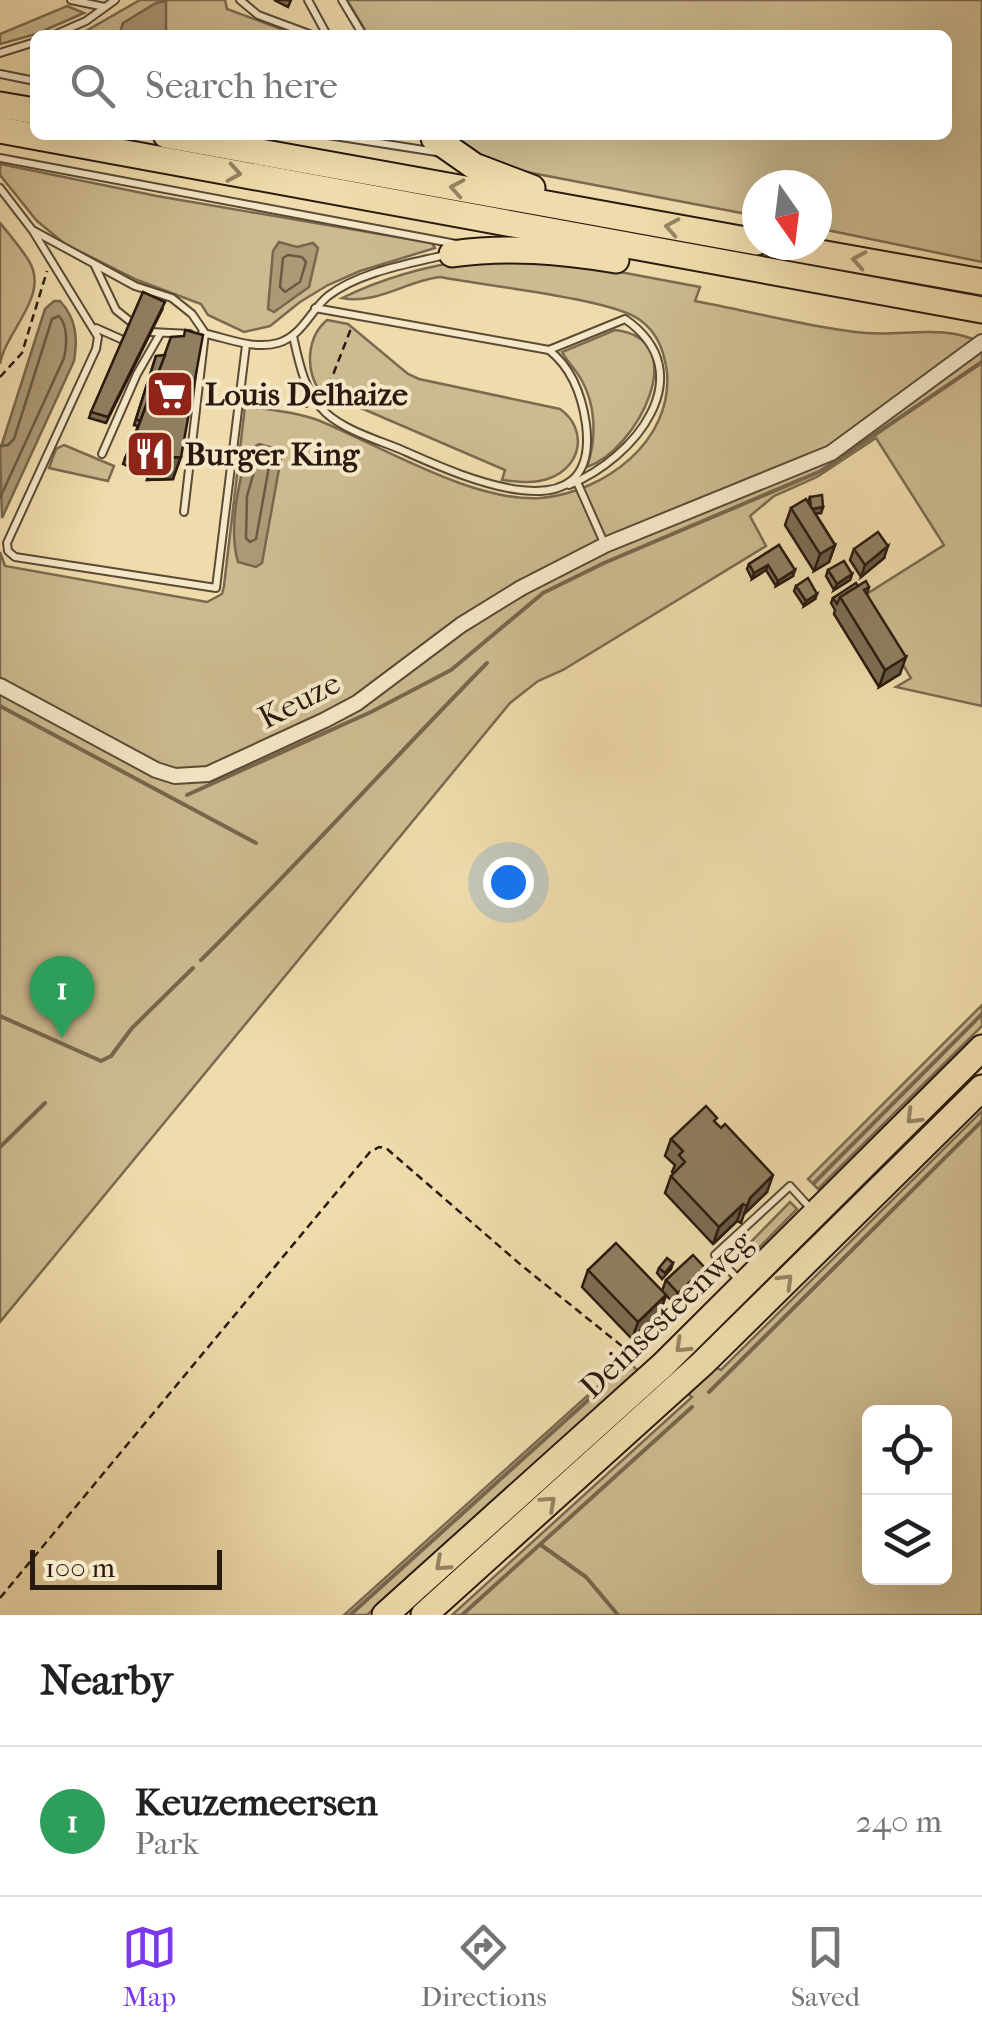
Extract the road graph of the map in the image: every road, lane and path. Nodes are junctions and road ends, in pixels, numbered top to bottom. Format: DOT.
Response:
graph roads {
  1 [pos="71,0"];
  2 [pos="115,0"];
  3 [pos="240,0"];
  4 [pos="308,0"];
  5 [pos="342,0"];
  6 [pos="106,7"];
  7 [pos="66,30"];
  8 [pos="298,30"];
  9 [pos="324,30"];
  10 [pos="360,30"];
  11 [pos="30,44"];
  12 [pos="0,53"];
  13 [pos="0,74"];
  14 [pos="30,80"];
  15 [pos="0,105"];
  16 [pos="30,110"];
  17 [pos="0,130"];
  18 [pos="30,136"];
  19 [pos="54,140"];
  20 [pos="194,140"];
  21 [pos="355,140"];
  22 [pos="438,141"];
  23 [pos="0,158"];
  24 [pos="0,188"];
  25 [pos="587,211"];
  26 [pos="33,230"];
  27 [pos="742,239"];
  28 [pos="496,250"];
  29 [pos="452,254"];
  30 [pos="832,255"];
  31 [pos="51,258"];
  32 [pos="94,265"];
  33 [pos="982,282"];
  34 [pos="904,296"];
  35 [pos="315,308"];
  36 [pos="982,310"];
  37 [pos="354,314"];
  38 [pos="131,322"];
  39 [pos="95,327"];
  40 [pos="205,334"];
  41 [pos="294,336"];
  42 [pos="123,340"];
  43 [pos="982,342"];
  44 [pos="246,345"];
  45 [pos="549,350"];
  46 [pos="0,378"];
  47 [pos="198,395"];
  48 [pos="240,400"];
  49 [pos="318,404"];
  50 [pos="102,454"];
  51 [pos="577,482"];
  52 [pos="563,487"];
  53 [pos="184,512"];
  54 [pos="605,545"];
  55 [pos="0,686"];
  56 [pos="982,1048"];
  57 [pos="982,1088"];
  58 [pos="815,1214"];
  59 [pos="744,1286"];
  60 [pos="654,1374"];
  61 [pos="0,1598"];
  62 [pos="385,1615"];
  63 [pos="424,1615"];
  1 -- 6 [label="lane"];
  2 -- 6 [label="lane"];
  3 -- 8 [label="lane"];
  4 -- 9 [label="lane"];
  5 -- 10 [label="lane"];
  6 -- 7 [label="lane"];
  11 -- 12 [label="lane"];
  13 -- 14 [label="lane"];
  15 -- 16 [label="highway"];
  17 -- 18 [label="highway, one-way"];
  19 -- 34 [label="highway, one-way"];
  25 -- 20 [label="highway, one-way"];
  21 -- 22 [label="lane"];
  22 -- 25 [label="highway"];
  23 -- 28 [label="lane"];
  24 -- 26 [label="lane"];
  27 -- 25 [label="highway, one-way"];
  26 -- 31 [label="lane"];
  26 -- 32 [label="lane"];
  28 -- 29 [label="highway"];
  28 -- 34 [label="highway"];
  29 -- 35 [label="lane"];
  33 -- 30 [label="highway, one-way"];
  31 -- 39 [label="lane"];
  31 -- 46 [label="path"];
  32 -- 38 [label="lane"];
  32 -- 40 [label="lane"];
  34 -- 36 [label="highway"];
  35 -- 37 [label="lane"];
  35 -- 41 [label="lane"];
  37 -- 45 [label="lane"];
  37 -- 49 [label="path"];
  39 -- 42 [label="lane"];
  39 -- 48 [label="lane"];
  40 -- 44 [label="lane"];
  40 -- 47 [label="lane"];
  40 -- 50 [label="lane"];
  41 -- 44 [label="lane"];
  41 -- 49 [label="lane"];
  43 -- 54 [label="street, Keuze"];
  44 -- 48 [label="lane"];
  45 -- 51 [label="lane"];
  45 -- 52 [label="lane"];
  47 -- 48 [label="path"];
  47 -- 53 [label="lane"];
  48 -- 49 [label="path"];
  49 -- 52 [label="lane"];
  51 -- 52 [label="lane"];
  51 -- 54 [label="lane"];
  54 -- 55 [label="street, Keuze"];
  56 -- 58 [label="highway, Deinsesteenweg, one-way"];
  63 -- 57 [label="highway, Deinsesteenweg, one-way"];
  58 -- 59 [label="highway, Deinsesteenweg"];
  58 -- 59 [label="lane"];
  59 -- 60 [label="highway, Deinsesteenweg, one-way"];
  60 -- 61 [label="path"];
  60 -- 62 [label="highway, Deinsesteenweg, one-way"];
}
